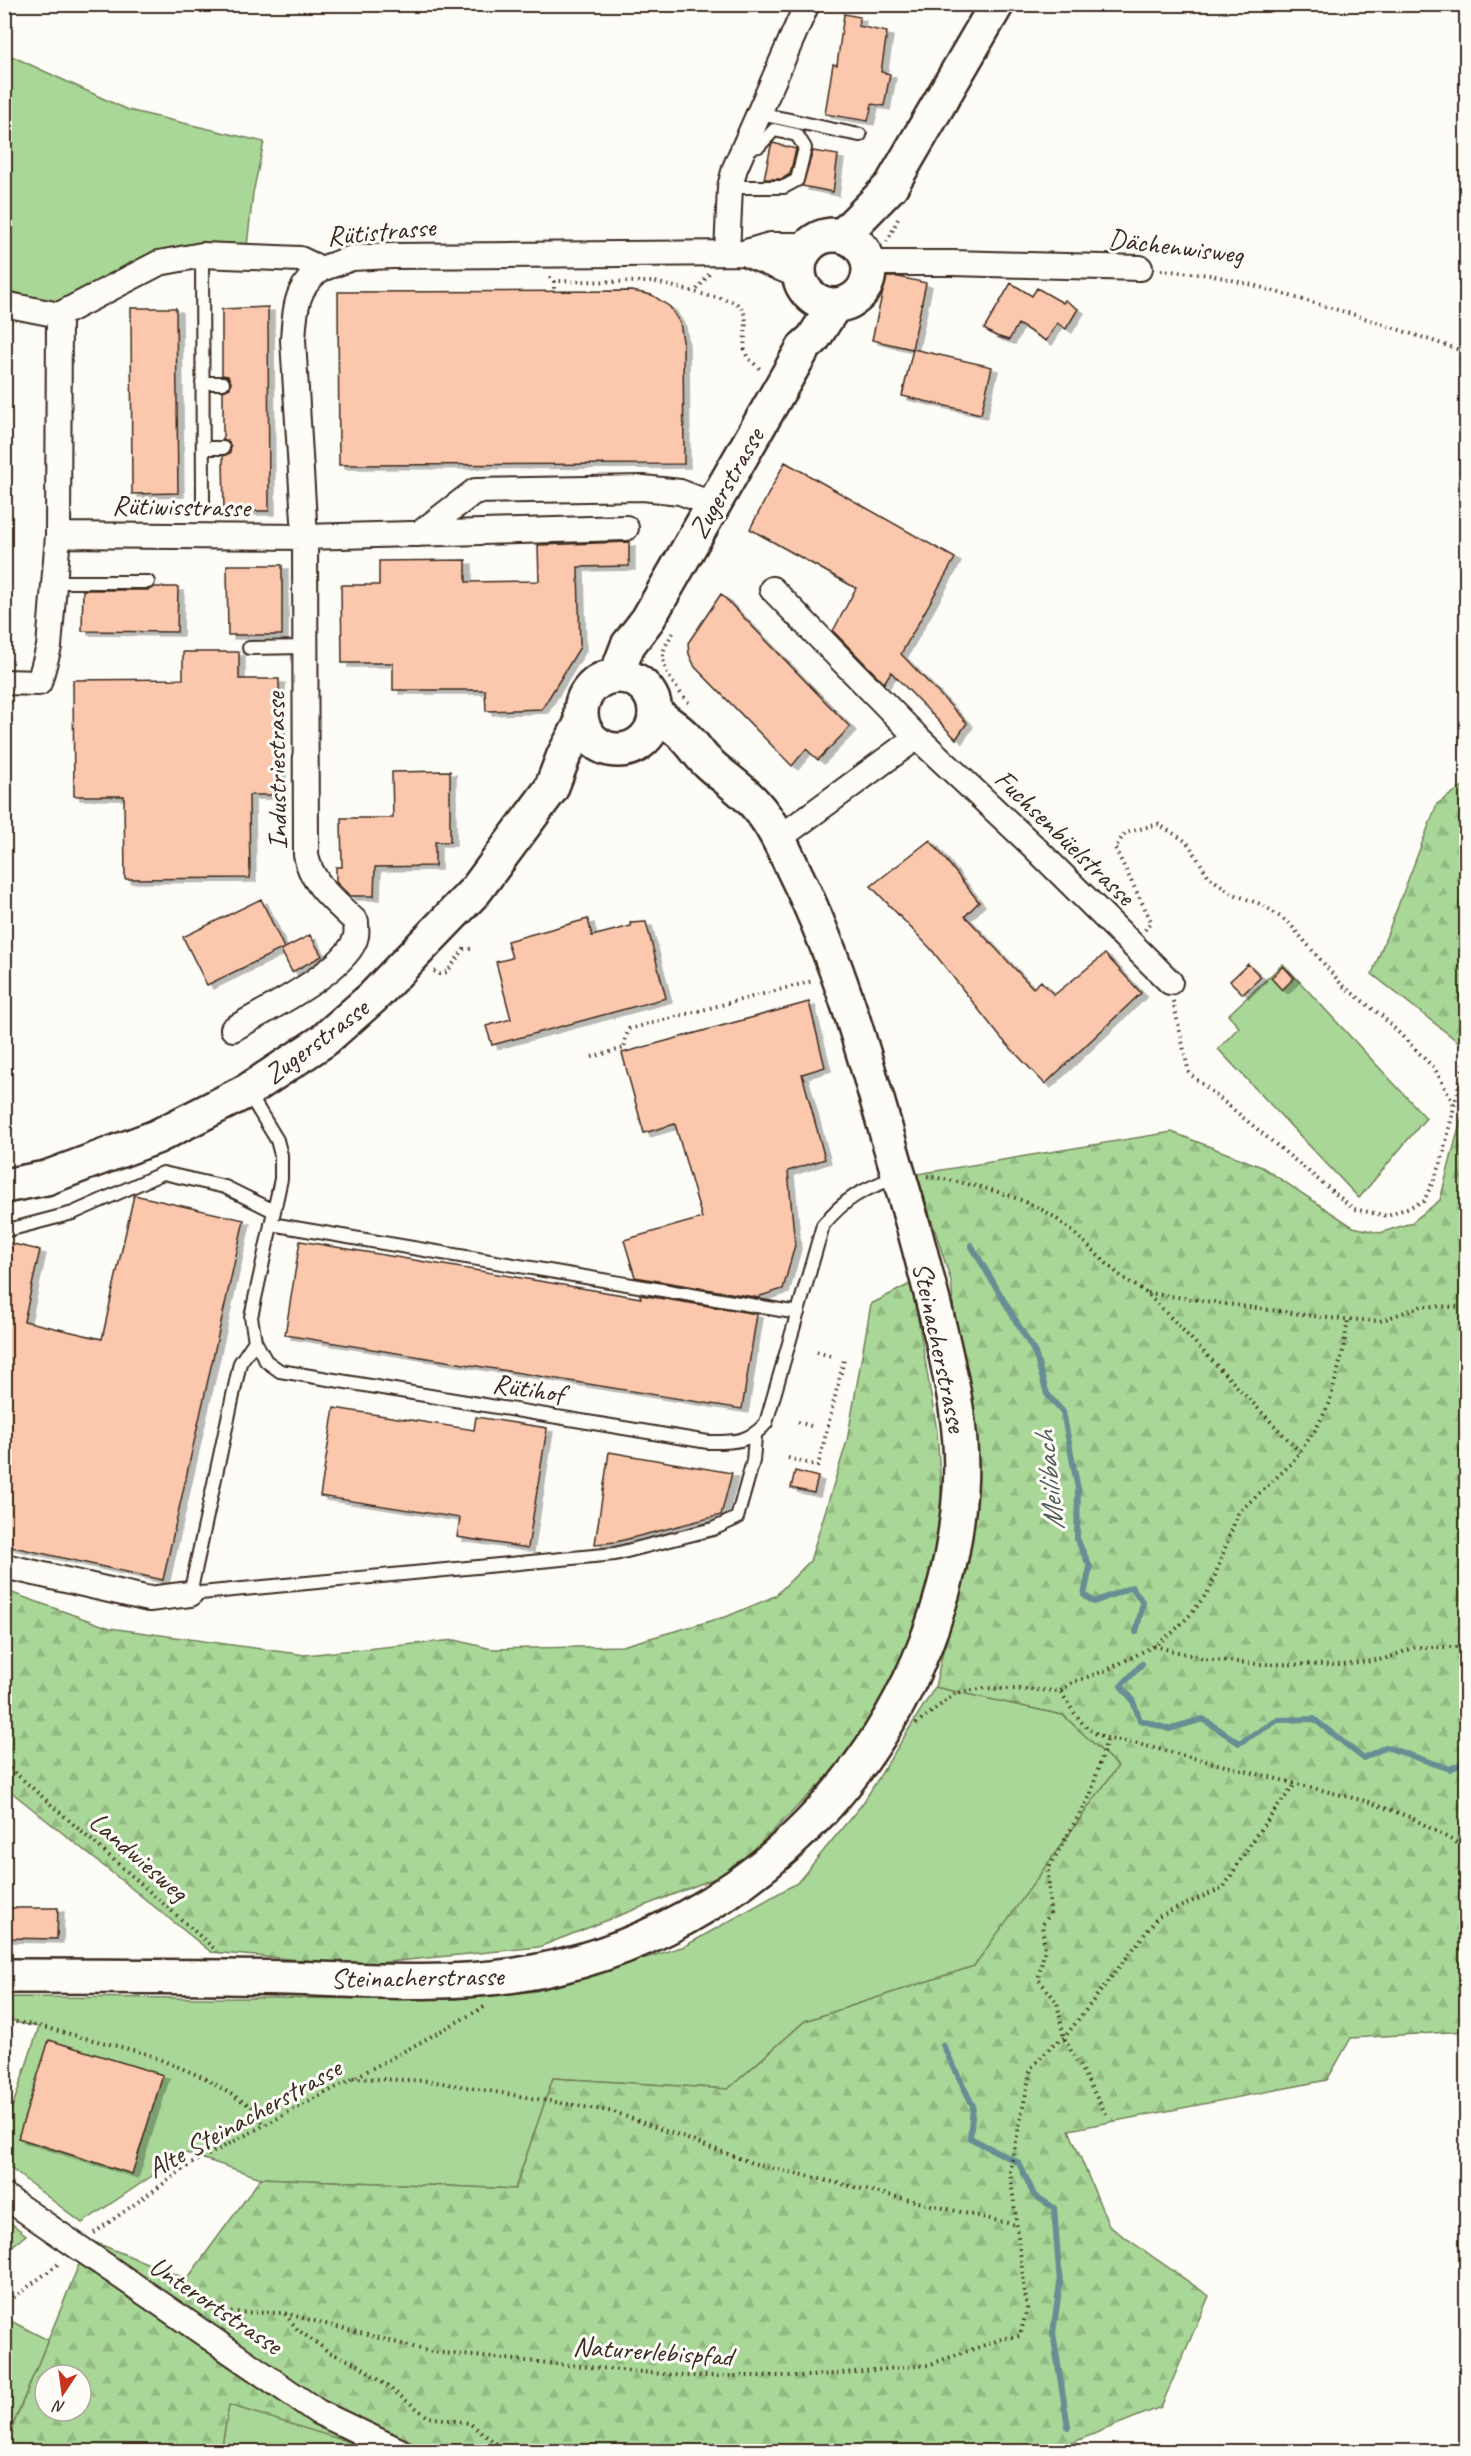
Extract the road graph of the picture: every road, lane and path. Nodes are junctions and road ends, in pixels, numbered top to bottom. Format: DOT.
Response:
graph roads {
  1 [pos="807,4"];
  2 [pos="997,4"];
  3 [pos="759,114"];
  4 [pos="860,135"];
  5 [pos="743,149"];
  6 [pos="730,187"];
  7 [pos="808,245"];
  8 [pos="859,252"];
  9 [pos="202,255"];
  10 [pos="728,259"];
  11 [pos="1140,268"];
  12 [pos="321,269"];
  13 [pos="546,276"];
  14 [pos="554,281"];
  15 [pos="554,291"];
  16 [pos="695,292"];
  17 [pos="814,292"];
  18 [pos="4,304"];
  19 [pos="59,315"];
  20 [pos="1467,352"];
  21 [pos="760,369"];
  22 [pos="202,383"];
  23 [pos="223,383"];
  24 [pos="203,448"];
  25 [pos="223,448"];
  26 [pos="203,501"];
  27 [pos="714,505"];
  28 [pos="626,528"];
  29 [pos="419,534"];
  30 [pos="58,535"];
  31 [pos="305,537"];
  32 [pos="54,582"];
  33 [pos="148,582"];
  34 [pos="772,589"];
  35 [pos="661,625"];
  36 [pos="305,647"];
  37 [pos="249,648"];
  38 [pos="628,680"];
  39 [pos="4,682"];
  40 [pos="691,706"];
  41 [pos="655,713"];
  42 [pos="592,734"];
  43 [pos="917,737"];
  44 [pos="640,742"];
  45 [pos="703,758"];
  46 [pos="778,839"];
  47 [pos="1133,946"];
  48 [pos="472,949"];
  49 [pos="431,969"];
  50 [pos="1170,982"];
  51 [pos="817,990"];
  52 [pos="233,1029"];
  53 [pos="1467,1054"];
  54 [pos="592,1057"];
  55 [pos="248,1091"];
  56 [pos="1454,1105"];
  57 [pos="899,1176"];
  58 [pos="4,1186"];
  59 [pos="274,1211"];
  60 [pos="271,1224"];
  61 [pos="4,1231"];
  62 [pos="1147,1293"];
  63 [pos="1467,1307"];
  64 [pos="798,1313"];
  65 [pos="1348,1320"];
  66 [pos="255,1341"];
  67 [pos="817,1352"];
  68 [pos="833,1357"];
  69 [pos="844,1360"];
  70 [pos="798,1422"];
  71 [pos="814,1426"];
  72 [pos="755,1436"];
  73 [pos="1300,1452"];
  74 [pos="788,1458"];
  75 [pos="4,1566"];
  76 [pos="190,1594"];
  77 [pos="1154,1646"];
  78 [pos="1463,1647"];
  79 [pos="1061,1691"];
  80 [pos="911,1729"];
  81 [pos="1107,1740"];
  82 [pos="4,1766"];
  83 [pos="1296,1783"];
  84 [pos="1467,1848"];
  85 [pos="4,1976"];
  86 [pos="246,1977"];
  87 [pos="4,2020"];
  88 [pos="456,2023"];
  89 [pos="1064,2038"];
  90 [pos="353,2078"];
  91 [pos="1106,2114"];
  92 [pos="264,2125"];
  93 [pos="4,2196"];
  94 [pos="1016,2225"];
  95 [pos="77,2248"];
  96 [pos="4,2305"];
  97 [pos="212,2312"];
  98 [pos="284,2313"];
  99 [pos="402,2451"];
  100 [pos="514,2451"];
  1 -- 3 [label="street"];
  2 -- 8 [label="street"];
  3 -- 4 [label="lane"];
  3 -- 5 [label="street"];
  5 -- 6 [label="street"];
  5 -- 6 [label="lane"];
  6 -- 10 [label="street"];
  7 -- 8 [label="street"];
  7 -- 10 [label="street, Rütistrasse"];
  7 -- 17 [label="street"];
  8 -- 11 [label="street, Dächenwisweg"];
  8 -- 17 [label="street"];
  9 -- 12 [label="street, Rütistrasse"];
  9 -- 19 [label="street, Rütistrasse"];
  9 -- 22 [label="lane"];
  10 -- 12 [label="street, Rütistrasse"];
  10 -- 16 [label="path"];
  10 -- 17 [label="street, Rütistrasse"];
  11 -- 20 [label="path, Dächenwisweg"];
  12 -- 31 [label="street, Industriestrasse"];
  13 -- 14 [label="path"];
  14 -- 15 [label="path"];
  14 -- 16 [label="path"];
  16 -- 21 [label="path"];
  17 -- 27 [label="street, Zugerstrasse"];
  18 -- 19 [label="street"];
  19 -- 30 [label="street"];
  22 -- 23 [label="lane"];
  22 -- 24 [label="lane"];
  24 -- 25 [label="lane"];
  24 -- 26 [label="lane"];
  27 -- 29 [label="street"];
  27 -- 35 [label="street, Zugerstrasse"];
  28 -- 29 [label="street"];
  29 -- 31 [label="street"];
  30 -- 31 [label="street, Rütiwisstrasse"];
  30 -- 32 [label="street"];
  31 -- 36 [label="street, Industriestrasse"];
  32 -- 33 [label="lane"];
  32 -- 39 [label="street"];
  34 -- 43 [label="street, Fuchsenbüelstrasse"];
  35 -- 38 [label="street, Zugerstrasse"];
  35 -- 40 [label="path"];
  36 -- 37 [label="lane"];
  36 -- 52 [label="street, Industriestrasse"];
  38 -- 41 [label="street"];
  38 -- 42 [label="street"];
  41 -- 44 [label="street"];
  41 -- 45 [label="street, Steinacherstrasse"];
  42 -- 44 [label="street"];
  42 -- 55 [label="street, Zugerstrasse"];
  43 -- 46 [label="street"];
  43 -- 47 [label="street, Fuchsenbüelstrasse"];
  44 -- 45 [label="street"];
  45 -- 46 [label="street, Steinacherstrasse"];
  46 -- 57 [label="street, Steinacherstrasse"];
  47 -- 50 [label="street, Fuchsenbüelstrasse"];
  47 -- 56 [label="path"];
  48 -- 49 [label="path"];
  50 -- 56 [label="path"];
  51 -- 54 [label="path"];
  53 -- 56 [label="path"];
  55 -- 58 [label="street, Zugerstrasse"];
  55 -- 59 [label="lane, Rütihof"];
  57 -- 62 [label="path"];
  57 -- 64 [label="lane"];
  57 -- 86 [label="street, Steinacherstrasse"];
  59 -- 60 [label="lane, Rütihof"];
  59 -- 61 [label="lane"];
  60 -- 64 [label="lane"];
  60 -- 66 [label="lane, Rütihof"];
  62 -- 65 [label="path"];
  62 -- 73 [label="path"];
  63 -- 65 [label="path"];
  64 -- 72 [label="lane"];
  65 -- 73 [label="path"];
  66 -- 72 [label="lane, Rütihof"];
  66 -- 76 [label="lane"];
  67 -- 68 [label="path"];
  69 -- 74 [label="path"];
  70 -- 71 [label="path"];
  72 -- 76 [label="lane"];
  73 -- 77 [label="path"];
  75 -- 76 [label="street"];
  77 -- 78 [label="path"];
  77 -- 79 [label="path"];
  79 -- 80 [label="path"];
  79 -- 81 [label="path"];
  81 -- 83 [label="path"];
  81 -- 89 [label="path"];
  82 -- 86 [label="path, Landwiesweg"];
  83 -- 84 [label="path"];
  83 -- 89 [label="path"];
  85 -- 86 [label="street, Steinacherstrasse"];
  87 -- 92 [label="path"];
  88 -- 90 [label="path, Alte Steinacherstrasse"];
  89 -- 91 [label="path"];
  89 -- 94 [label="path, Naturerlebispfad"];
  90 -- 92 [label="path, Alte Steinacherstrasse"];
  90 -- 94 [label="path"];
  92 -- 95 [label="path, Alte Steinacherstrasse"];
  93 -- 95 [label="street, Unterortstrasse"];
  94 -- 98 [label="path, Naturerlebispfad"];
  95 -- 96 [label="path, Alte Steinacherstrasse"];
  95 -- 99 [label="street, Unterortstrasse"];
  97 -- 98 [label="path, Naturerlebispfad"];
  98 -- 100 [label="path"];
}
